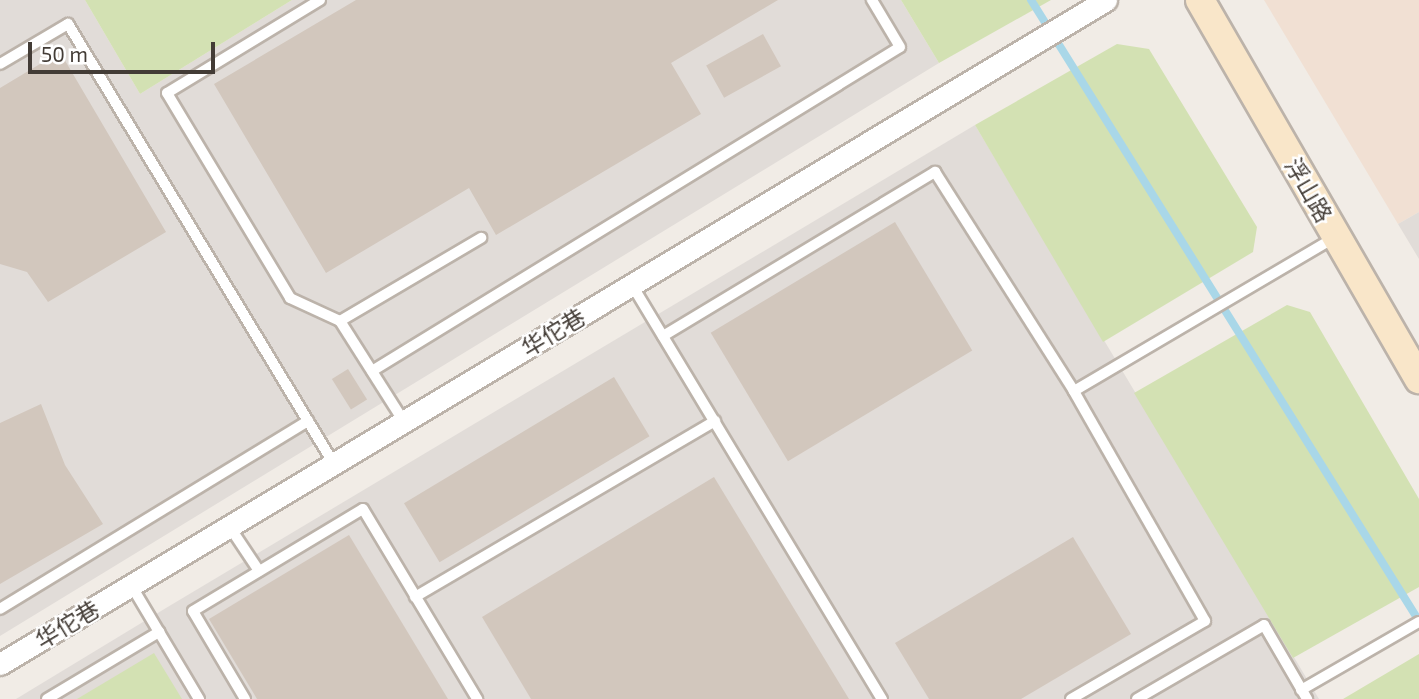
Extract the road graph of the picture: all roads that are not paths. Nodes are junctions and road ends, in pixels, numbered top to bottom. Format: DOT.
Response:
graph roads {
  1 [pos="320,0"];
  2 [pos="872,0"];
  3 [pos="1106,0"];
  4 [pos="1200,0"];
  5 [pos="0,64"];
  6 [pos="1336,237"];
  7 [pos="481,238"];
  8 [pos="632,285"];
  9 [pos="340,321"];
  10 [pos="663,336"];
  11 [pos="372,371"];
  12 [pos="1419,379"];
  13 [pos="1074,391"];
  14 [pos="308,421"];
  15 [pos="715,421"];
  16 [pos="404,422"];
  17 [pos="334,464"];
  18 [pos="229,526"];
  19 [pos="259,571"];
  20 [pos="131,586"];
  21 [pos="415,597"];
  22 [pos="0,608"];
  23 [pos="1419,622"];
  24 [pos="159,632"];
  25 [pos="0,664"];
  26 [pos="1304,694"];
  27 [pos="47,699"];
  28 [pos="200,699"];
  29 [pos="245,699"];
  30 [pos="477,699"];
  31 [pos="883,699"];
  32 [pos="1072,699"];
  33 [pos="1137,699"];
  1 -- 9 [label="lane"];
  2 -- 11 [label="lane"];
  3 -- 8 [label="street, 华佗巷"];
  4 -- 6 [label="street, 浮山路"];
  5 -- 14 [label="lane"];
  6 -- 12 [label="street, 浮山路"];
  6 -- 13 [label="lane"];
  7 -- 9 [label="lane"];
  8 -- 10 [label="lane"];
  8 -- 16 [label="street, 华佗巷"];
  9 -- 11 [label="lane"];
  10 -- 13 [label="lane"];
  10 -- 15 [label="lane"];
  11 -- 16 [label="lane"];
  13 -- 32 [label="lane"];
  14 -- 17 [label="lane"];
  14 -- 22 [label="lane"];
  15 -- 21 [label="lane"];
  15 -- 31 [label="lane"];
  16 -- 17 [label="street, 华佗巷"];
  17 -- 18 [label="street, 华佗巷"];
  18 -- 19 [label="lane"];
  18 -- 20 [label="street, 华佗巷"];
  19 -- 21 [label="lane"];
  19 -- 29 [label="lane"];
  20 -- 24 [label="lane"];
  20 -- 25 [label="street, 华佗巷"];
  21 -- 30 [label="lane"];
  23 -- 26 [label="lane"];
  24 -- 27 [label="lane"];
  24 -- 28 [label="lane"];
  26 -- 33 [label="lane"];
}
